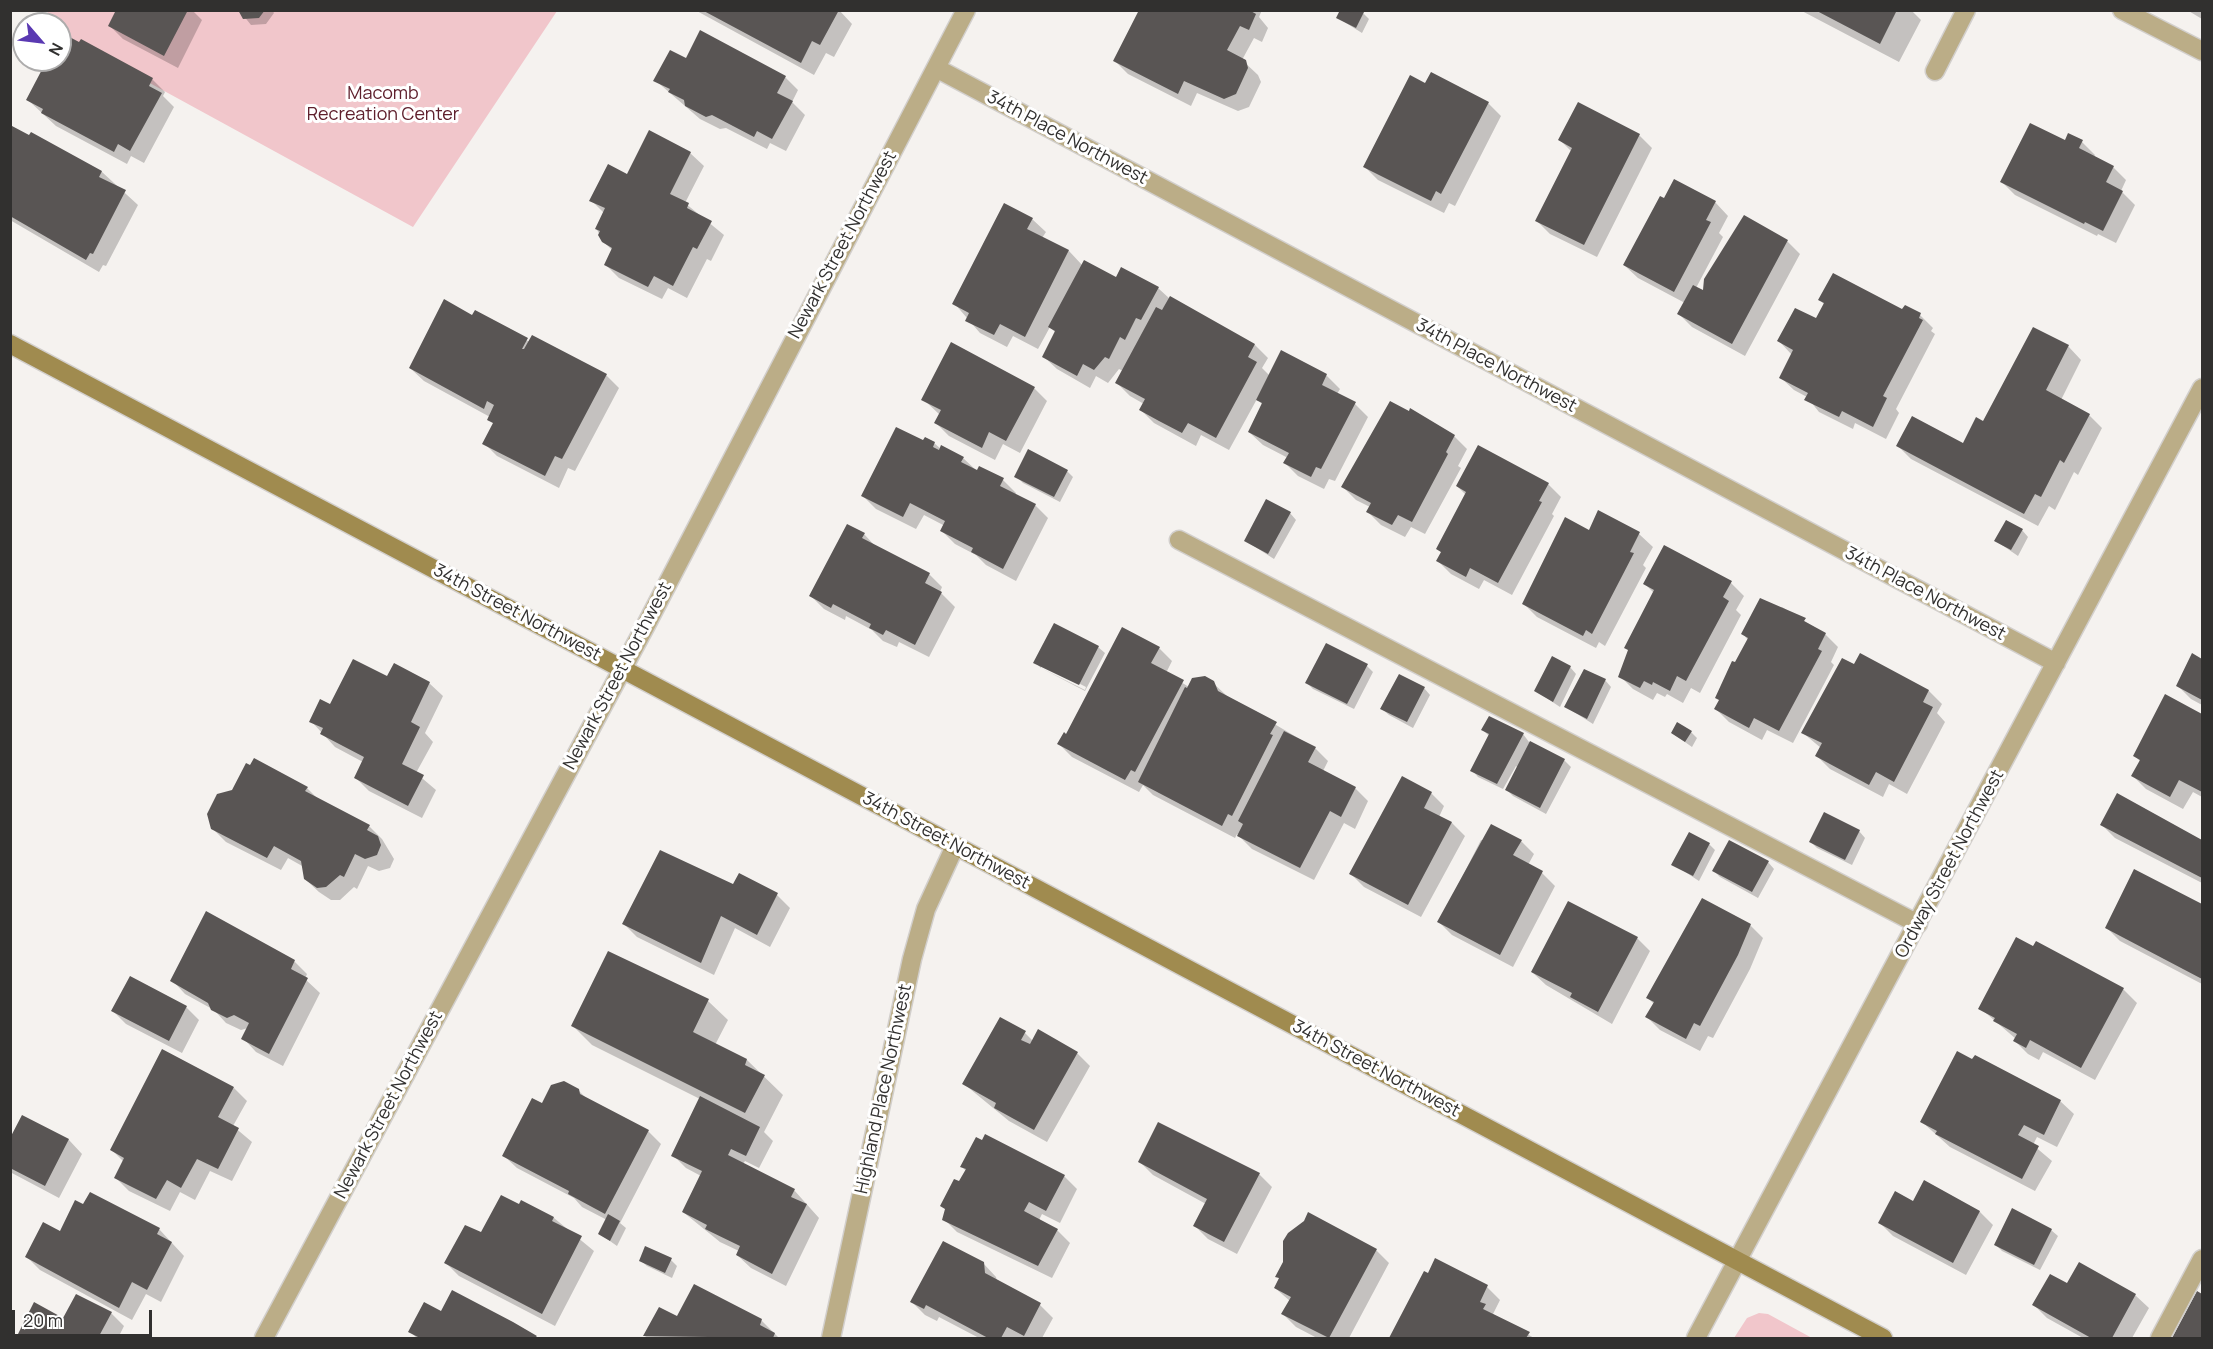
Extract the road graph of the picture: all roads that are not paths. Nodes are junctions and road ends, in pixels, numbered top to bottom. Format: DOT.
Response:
graph roads {
  1 [pos="966,10"];
  2 [pos="1966,10"];
  3 [pos="2122,10"];
  4 [pos="2202,51"];
  5 [pos="936,68"];
  6 [pos="1935,71"];
  7 [pos="10,344"];
  8 [pos="2202,388"];
  9 [pos="1179,540"];
  10 [pos="2056,663"];
  11 [pos="622,669"];
  12 [pos="955,846"];
  13 [pos="1918,924"];
  14 [pos="2202,1259"];
  15 [pos="1737,1261"];
  16 [pos="264,1338"];
  17 [pos="831,1338"];
  18 [pos="1696,1338"];
  19 [pos="1883,1338"];
  20 [pos="2160,1338"];
  1 -- 5 [label="street, Newark Street Northwest"];
  2 -- 6 [label="street"];
  3 -- 4 [label="street"];
  5 -- 10 [label="street, 34th Place Northwest"];
  5 -- 11 [label="street, Newark Street Northwest"];
  7 -- 11 [label="main road, 34th Street Northwest"];
  8 -- 10 [label="street, Ordway Street Northwest"];
  9 -- 13 [label="street"];
  10 -- 13 [label="street, Ordway Street Northwest"];
  11 -- 12 [label="main road, 34th Street Northwest"];
  11 -- 16 [label="street, Newark Street Northwest"];
  12 -- 15 [label="main road, 34th Street Northwest"];
  12 -- 17 [label="street, Highland Place Northwest"];
  13 -- 15 [label="street, Ordway Street Northwest"];
  14 -- 20 [label="street"];
  15 -- 18 [label="street, Ordway Street Northwest"];
  15 -- 19 [label="main road, 34th Street Northwest"];
}
